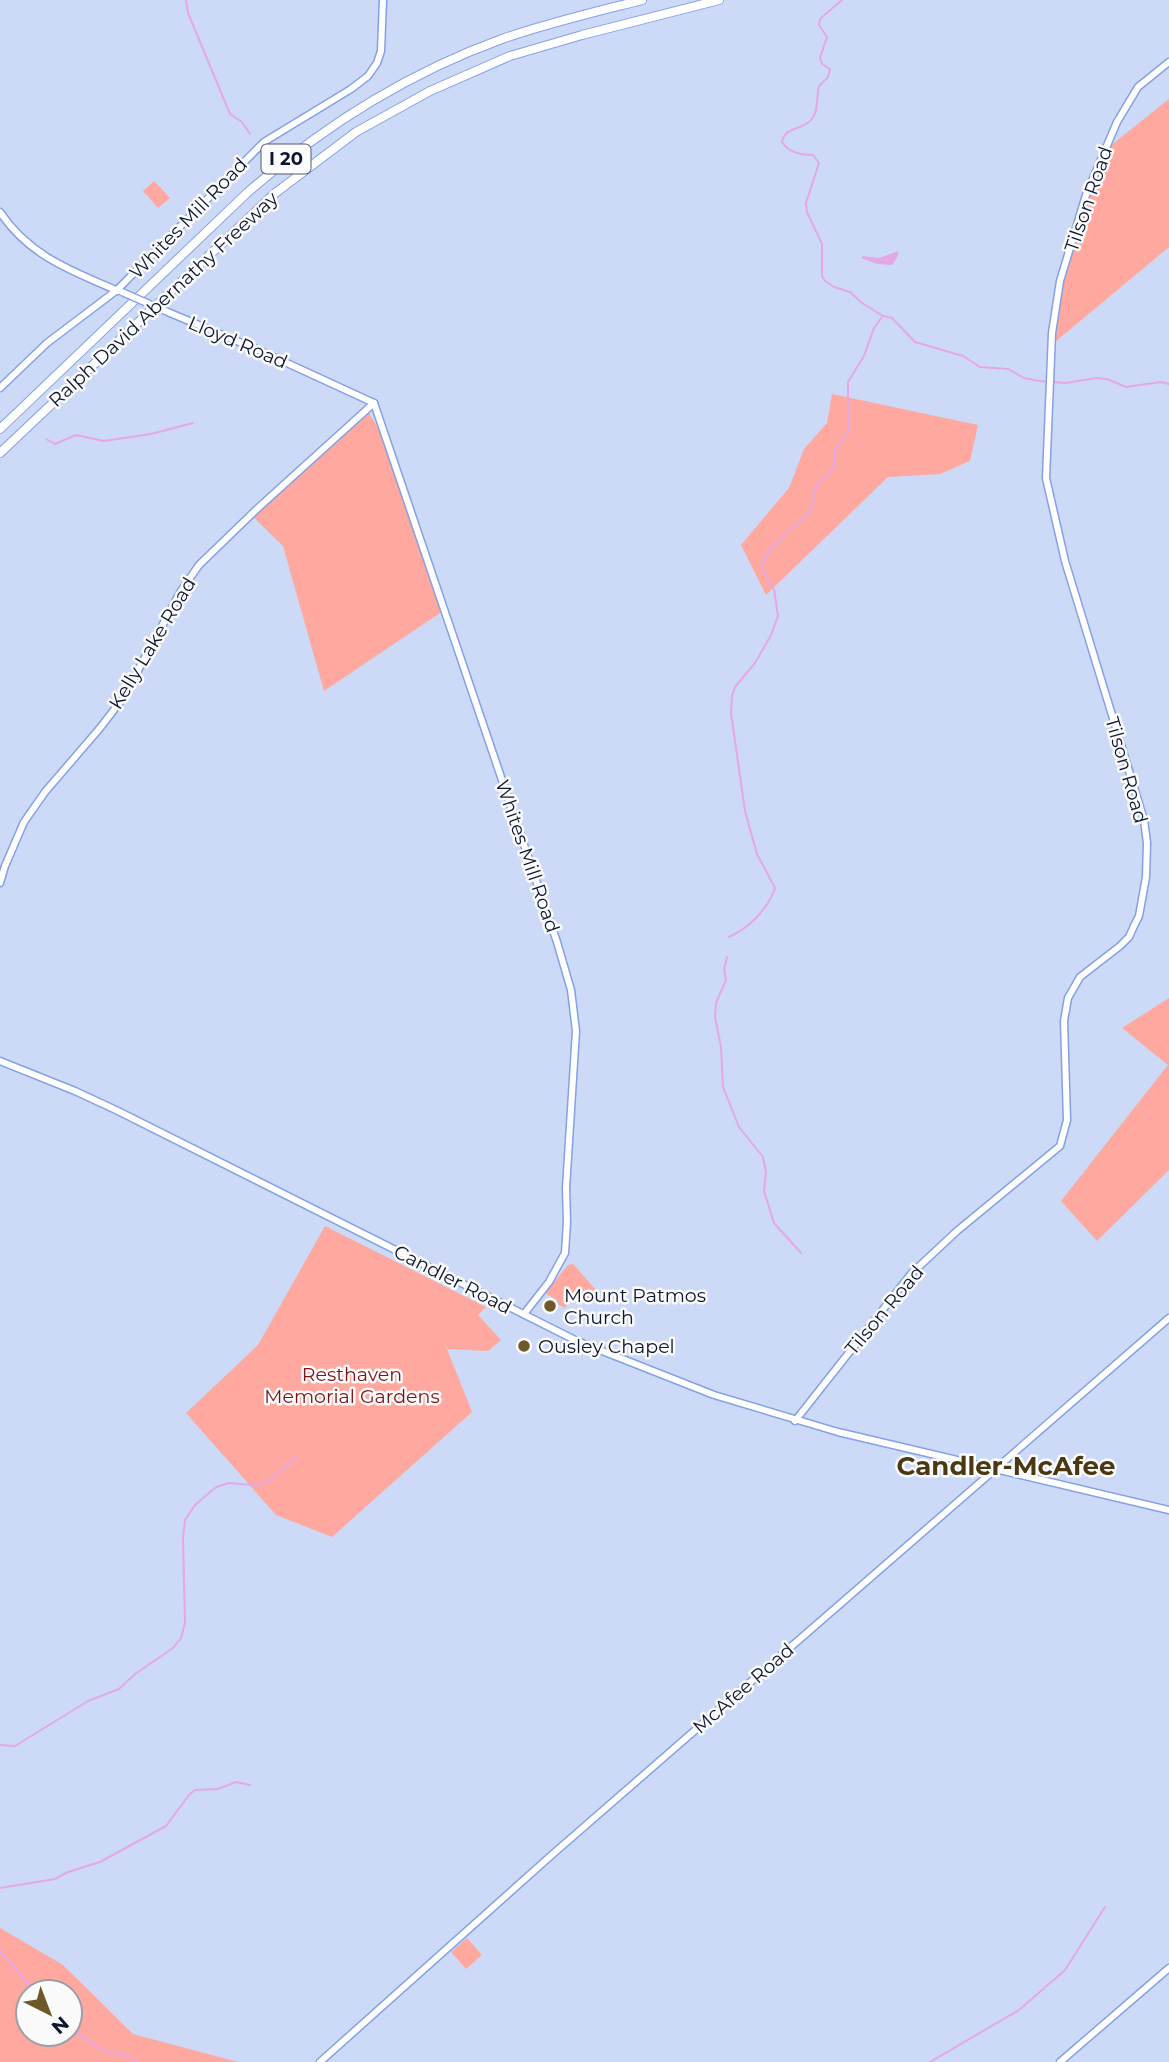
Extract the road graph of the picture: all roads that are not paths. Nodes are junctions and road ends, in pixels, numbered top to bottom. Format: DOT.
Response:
graph roads {
  1 [pos="383,0"];
  2 [pos="642,0"];
  3 [pos="719,0"];
  4 [pos="1169,62"];
  5 [pos="0,212"];
  6 [pos="120,291"];
  7 [pos="0,388"];
  8 [pos="374,403"];
  9 [pos="0,429"];
  10 [pos="0,453"];
  11 [pos="0,883"];
  12 [pos="0,1061"];
  13 [pos="524,1314"];
  14 [pos="1169,1318"];
  15 [pos="795,1421"];
  16 [pos="993,1469"];
  17 [pos="1169,1510"];
  18 [pos="1169,1968"];
  19 [pos="320,2062"];
  20 [pos="1060,2062"];
  1 -- 6 [label="street, Whites Mill Road"];
  2 -- 9 [label="highway, Ralph David Abernathy Freeway / I 20"];
  3 -- 10 [label="highway, Ralph David Abernathy Freeway / I 20"];
  4 -- 15 [label="street, Tilson Road"];
  5 -- 6 [label="street, Lloyd Road"];
  6 -- 7 [label="street, Whites Mill Road"];
  6 -- 8 [label="street, Lloyd Road, bridge"];
  8 -- 11 [label="street, Kelly Lake Road"];
  8 -- 13 [label="street, Whites Mill Road"];
  12 -- 13 [label="street, Candler Road"];
  13 -- 15 [label="street, Candler Road"];
  14 -- 16 [label="street, McAfee Road"];
  15 -- 16 [label="street, Candler Road"];
  16 -- 17 [label="street, Candler Road"];
  16 -- 19 [label="street, McAfee Road"];
  18 -- 20 [label="street"];
}
